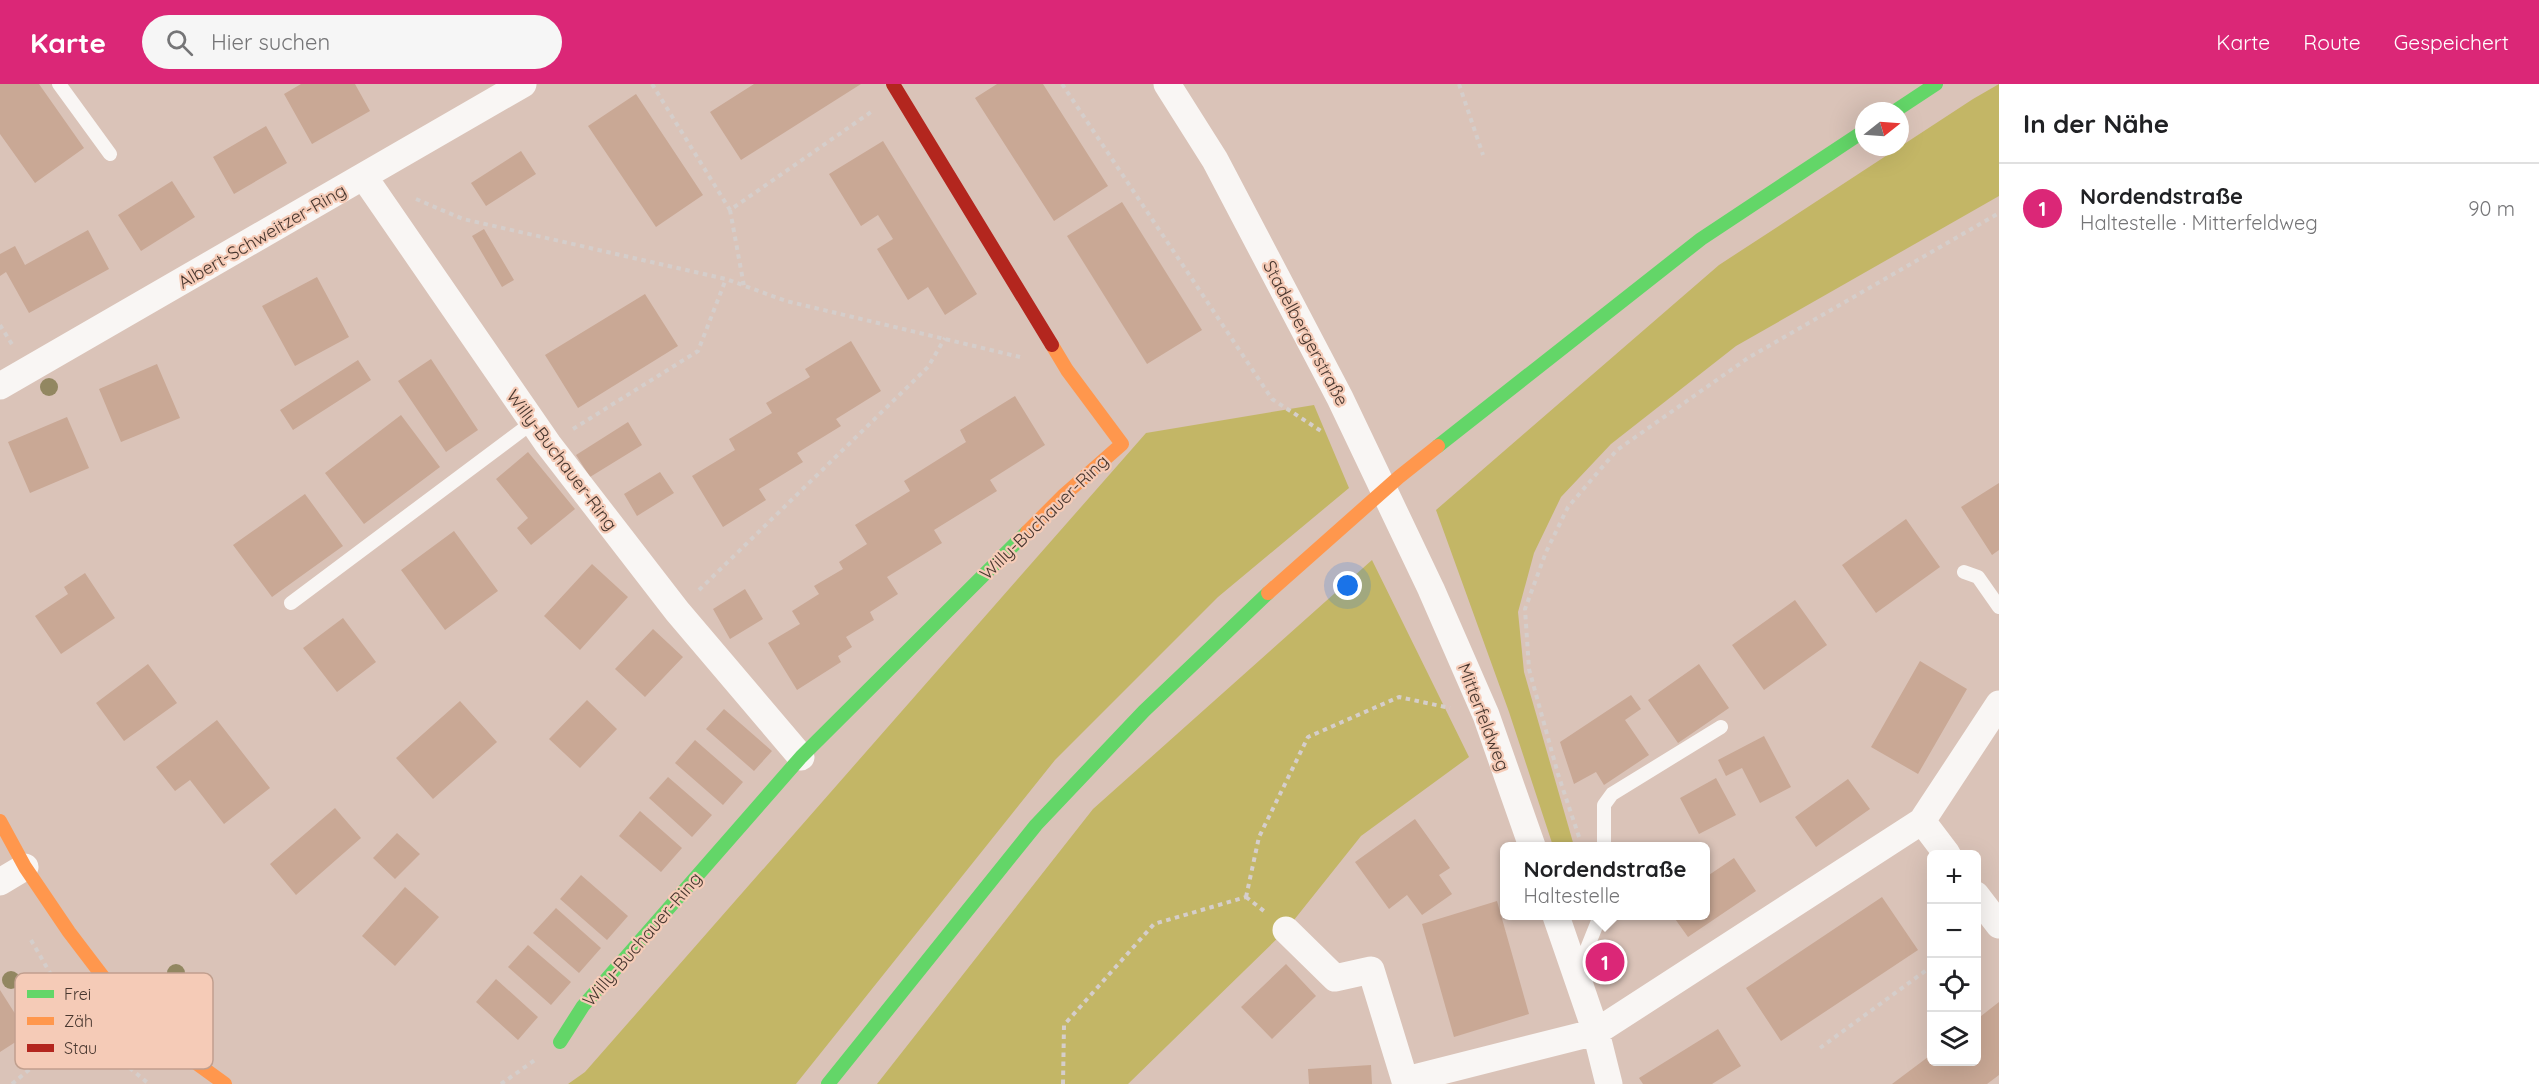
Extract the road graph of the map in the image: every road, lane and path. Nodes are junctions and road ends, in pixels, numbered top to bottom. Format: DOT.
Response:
graph roads {
  1 [pos="59,84"];
  2 [pos="523,84"];
  3 [pos="652,84"];
  4 [pos="1062,84"];
  5 [pos="1167,84"];
  6 [pos="1459,84"];
  7 [pos="1936,84"];
  8 [pos="902,87"];
  9 [pos="1909,102"];
  10 [pos="1855,137"];
  11 [pos="110,154"];
  12 [pos="1483,155"];
  13 [pos="364,177"];
  14 [pos="408,196"];
  15 [pos="730,210"];
  16 [pos="1999,213"];
  17 [pos="726,279"];
  18 [pos="744,287"];
  19 [pos="945,338"];
  20 [pos="1023,358"];
  21 [pos="0,386"];
  22 [pos="532,422"];
  23 [pos="1326,435"];
  24 [pos="548,444"];
  25 [pos="1964,572"];
  26 [pos="1431,589"];
  27 [pos="291,603"];
  28 [pos="1999,608"];
  29 [pos="677,611"];
  30 [pos="1999,704"];
  31 [pos="1486,715"];
  32 [pos="1721,727"];
  33 [pos="801,757"];
  34 [pos="0,821"];
  35 [pos="1922,821"];
  36 [pos="1531,842"];
  37 [pos="1582,842"];
  38 [pos="1604,842"];
  39 [pos="1943,850"];
  40 [pos="25,867"];
  41 [pos="0,882"];
  42 [pos="1981,900"];
  43 [pos="1558,920"];
  44 [pos="1598,920"];
  45 [pos="1999,925"];
  46 [pos="1286,930"];
  47 [pos="29,935"];
  48 [pos="1570,957"];
  49 [pos="1927,970"];
  50 [pos="50,973"];
  51 [pos="100,973"];
  52 [pos="1596,1032"];
  53 [pos="560,1042"];
  54 [pos="1820,1048"];
  55 [pos="30,1069"];
  56 [pos="129,1069"];
  57 [pos="204,1069"];
  58 [pos="1406,1082"];
  59 [pos="12,1084"];
  60 [pos="149,1084"];
  61 [pos="225,1084"];
  62 [pos="501,1084"];
  63 [pos="828,1084"];
  64 [pos="1063,1084"];
  65 [pos="1608,1084"];
  1 -- 11 [label="lane"];
  2 -- 13 [label="street, Albert-Schweitzer-Ring"];
  3 -- 15 [label="path"];
  4 -- 23 [label="path"];
  5 -- 26 [label="street, Stadelbergerstraße"];
  6 -- 12 [label="path"];
  7 -- 9 [label="street"];
  8 -- 15 [label="path"];
  8 -- 33 [label="street, Willy-Buchauer-Ring"];
  10 -- 63 [label="street"];
  13 -- 21 [label="street, Albert-Schweitzer-Ring"];
  13 -- 22 [label="street, Willy-Buchauer-Ring"];
  14 -- 17 [label="path"];
  15 -- 18 [label="path"];
  16 -- 37 [label="path"];
  17 -- 18 [label="path"];
  17 -- 24 [label="path"];
  18 -- 19 [label="path"];
  19 -- 20 [label="path"];
  19 -- 29 [label="path"];
  22 -- 24 [label="street, Willy-Buchauer-Ring"];
  22 -- 27 [label="lane"];
  24 -- 29 [label="street, Willy-Buchauer-Ring"];
  25 -- 28 [label="lane"];
  26 -- 31 [label="street, Mitterfeldweg"];
  29 -- 33 [label="street, Willy-Buchauer-Ring"];
  30 -- 35 [label="street"];
  31 -- 36 [label="street, Mitterfeldweg"];
  31 -- 64 [label="path"];
  32 -- 38 [label="lane"];
  33 -- 53 [label="street, Willy-Buchauer-Ring"];
  34 -- 40 [label="street"];
  35 -- 39 [label="street"];
  35 -- 52 [label="street"];
  40 -- 41 [label="street"];
  40 -- 51 [label="street"];
  42 -- 45 [label="street"];
  43 -- 48 [label="street"];
  44 -- 48 [label="lane"];
  46 -- 58 [label="street"];
  47 -- 50 [label="path"];
  48 -- 52 [label="street"];
  49 -- 54 [label="path"];
  52 -- 58 [label="street"];
  52 -- 65 [label="street"];
  53 -- 62 [label="path"];
  55 -- 59 [label="path"];
  56 -- 60 [label="path"];
  57 -- 61 [label="street"];
}
